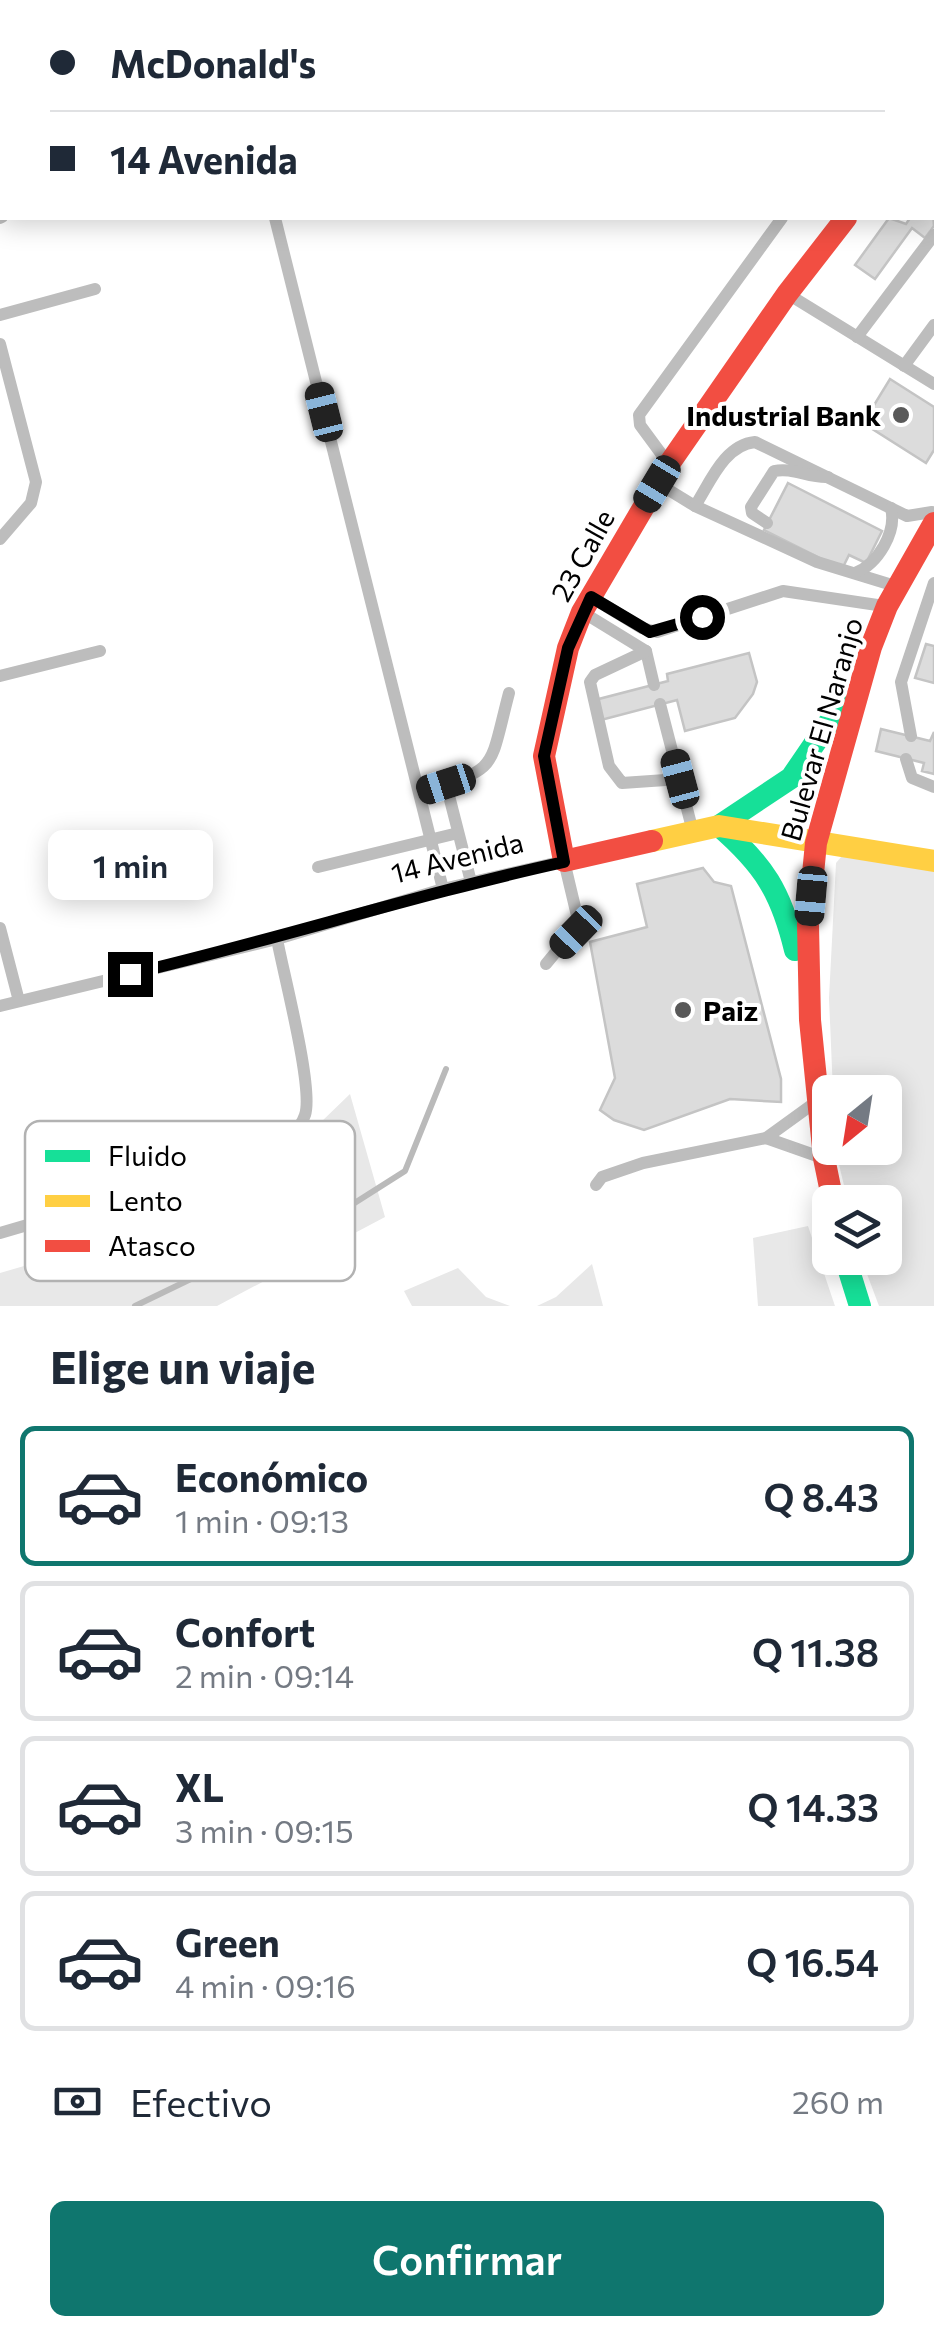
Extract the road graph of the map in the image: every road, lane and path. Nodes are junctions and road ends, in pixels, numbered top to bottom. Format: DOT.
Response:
graph roads {
  1 [pos="280,220"];
  2 [pos="777,220"];
  3 [pos="844,220"];
  4 [pos="934,235"];
  5 [pos="94,289"];
  6 [pos="787,294"];
  7 [pos="0,314"];
  8 [pos="934,326"];
  9 [pos="857,337"];
  10 [pos="0,344"];
  11 [pos="904,366"];
  12 [pos="934,384"];
  13 [pos="663,474"];
  14 [pos="830,477"];
  15 [pos="694,506"];
  16 [pos="891,508"];
  17 [pos="934,512"];
  18 [pos="767,523"];
  19 [pos="934,523"];
  20 [pos="0,539"];
  21 [pos="853,574"];
  22 [pos="934,583"];
  23 [pos="893,597"];
  24 [pos="586,605"];
  25 [pos="646,651"];
  26 [pos="100,652"];
  27 [pos="863,670"];
  28 [pos="0,676"];
  29 [pos="654,685"];
  30 [pos="509,693"];
  31 [pos="660,704"];
  32 [pos="911,736"];
  33 [pos="906,759"];
  34 [pos="680,779"];
  35 [pos="446,784"];
  36 [pos="934,787"];
  37 [pos="420,793"];
  38 [pos="719,826"];
  39 [pos="692,830"];
  40 [pos="458,833"];
  41 [pos="430,840"];
  42 [pos="816,843"];
  43 [pos="934,861"];
  44 [pos="564,862"];
  45 [pos="318,867"];
  46 [pos="471,882"];
  47 [pos="443,889"];
  48 [pos="0,928"];
  49 [pos="277,939"];
  50 [pos="546,964"];
  51 [pos="19,1001"];
  52 [pos="0,1006"];
  53 [pos="810,1020"];
  54 [pos="815,1075"];
  55 [pos="812,1105"];
  56 [pos="301,1121"];
  57 [pos="766,1138"];
  58 [pos="812,1154"];
  59 [pos="596,1185"];
  60 [pos="25,1226"];
  61 [pos="0,1233"];
  62 [pos="850,1275"];
  63 [pos="860,1306"];
  1 -- 37 [label="lane"];
  2 -- 13 [label="lane"];
  3 -- 6 [label="main road, 23 Calle"];
  4 -- 9 [label="lane"];
  5 -- 7 [label="lane"];
  6 -- 9 [label="lane"];
  6 -- 13 [label="main road, 23 Calle"];
  8 -- 11 [label="lane"];
  9 -- 11 [label="lane"];
  10 -- 20 [label="lane"];
  11 -- 12 [label="lane"];
  13 -- 15 [label="lane"];
  13 -- 24 [label="main road, 23 Calle"];
  14 -- 15 [label="lane"];
  14 -- 16 [label="lane"];
  14 -- 18 [label="lane"];
  15 -- 21 [label="lane"];
  16 -- 17 [label="lane"];
  16 -- 21 [label="lane"];
  19 -- 23 [label="main road, Bulevar El Naranjo"];
  21 -- 23 [label="lane"];
  22 -- 32 [label="lane"];
  23 -- 24 [label="lane"];
  23 -- 27 [label="main road, Bulevar El Naranjo"];
  24 -- 25 [label="lane"];
  24 -- 44 [label="main road, 23 Calle"];
  25 -- 29 [label="lane"];
  25 -- 34 [label="lane"];
  26 -- 28 [label="lane"];
  27 -- 38 [label="main road"];
  27 -- 42 [label="main road, Bulevar El Naranjo"];
  30 -- 35 [label="lane"];
  31 -- 34 [label="lane"];
  33 -- 36 [label="lane"];
  34 -- 39 [label="lane"];
  35 -- 37 [label="lane"];
  35 -- 40 [label="lane"];
  37 -- 41 [label="lane"];
  38 -- 39 [label="main road, 14 Avenida"];
  38 -- 42 [label="main road, 14 Avenida"];
  38 -- 53 [label="main road"];
  39 -- 44 [label="main road, 14 Avenida"];
  40 -- 41 [label="lane"];
  40 -- 46 [label="lane"];
  41 -- 45 [label="lane"];
  41 -- 47 [label="lane"];
  42 -- 43 [label="main road, 14 Avenida"];
  42 -- 53 [label="main road, Bulevar El Naranjo"];
  44 -- 46 [label="lane, 14 Avenida"];
  44 -- 50 [label="lane"];
  46 -- 47 [label="lane, 14 Avenida"];
  47 -- 49 [label="lane, 14 Avenida"];
  48 -- 51 [label="lane"];
  49 -- 51 [label="lane, 14 Avenida"];
  49 -- 56 [label="lane"];
  51 -- 52 [label="lane, 14 Avenida"];
  53 -- 54 [label="main road, Bulevar El Naranjo"];
  55 -- 57 [label="lane"];
  57 -- 58 [label="lane"];
  57 -- 59 [label="lane"];
  60 -- 61 [label="lane"];
  62 -- 63 [label="main road"];
}
